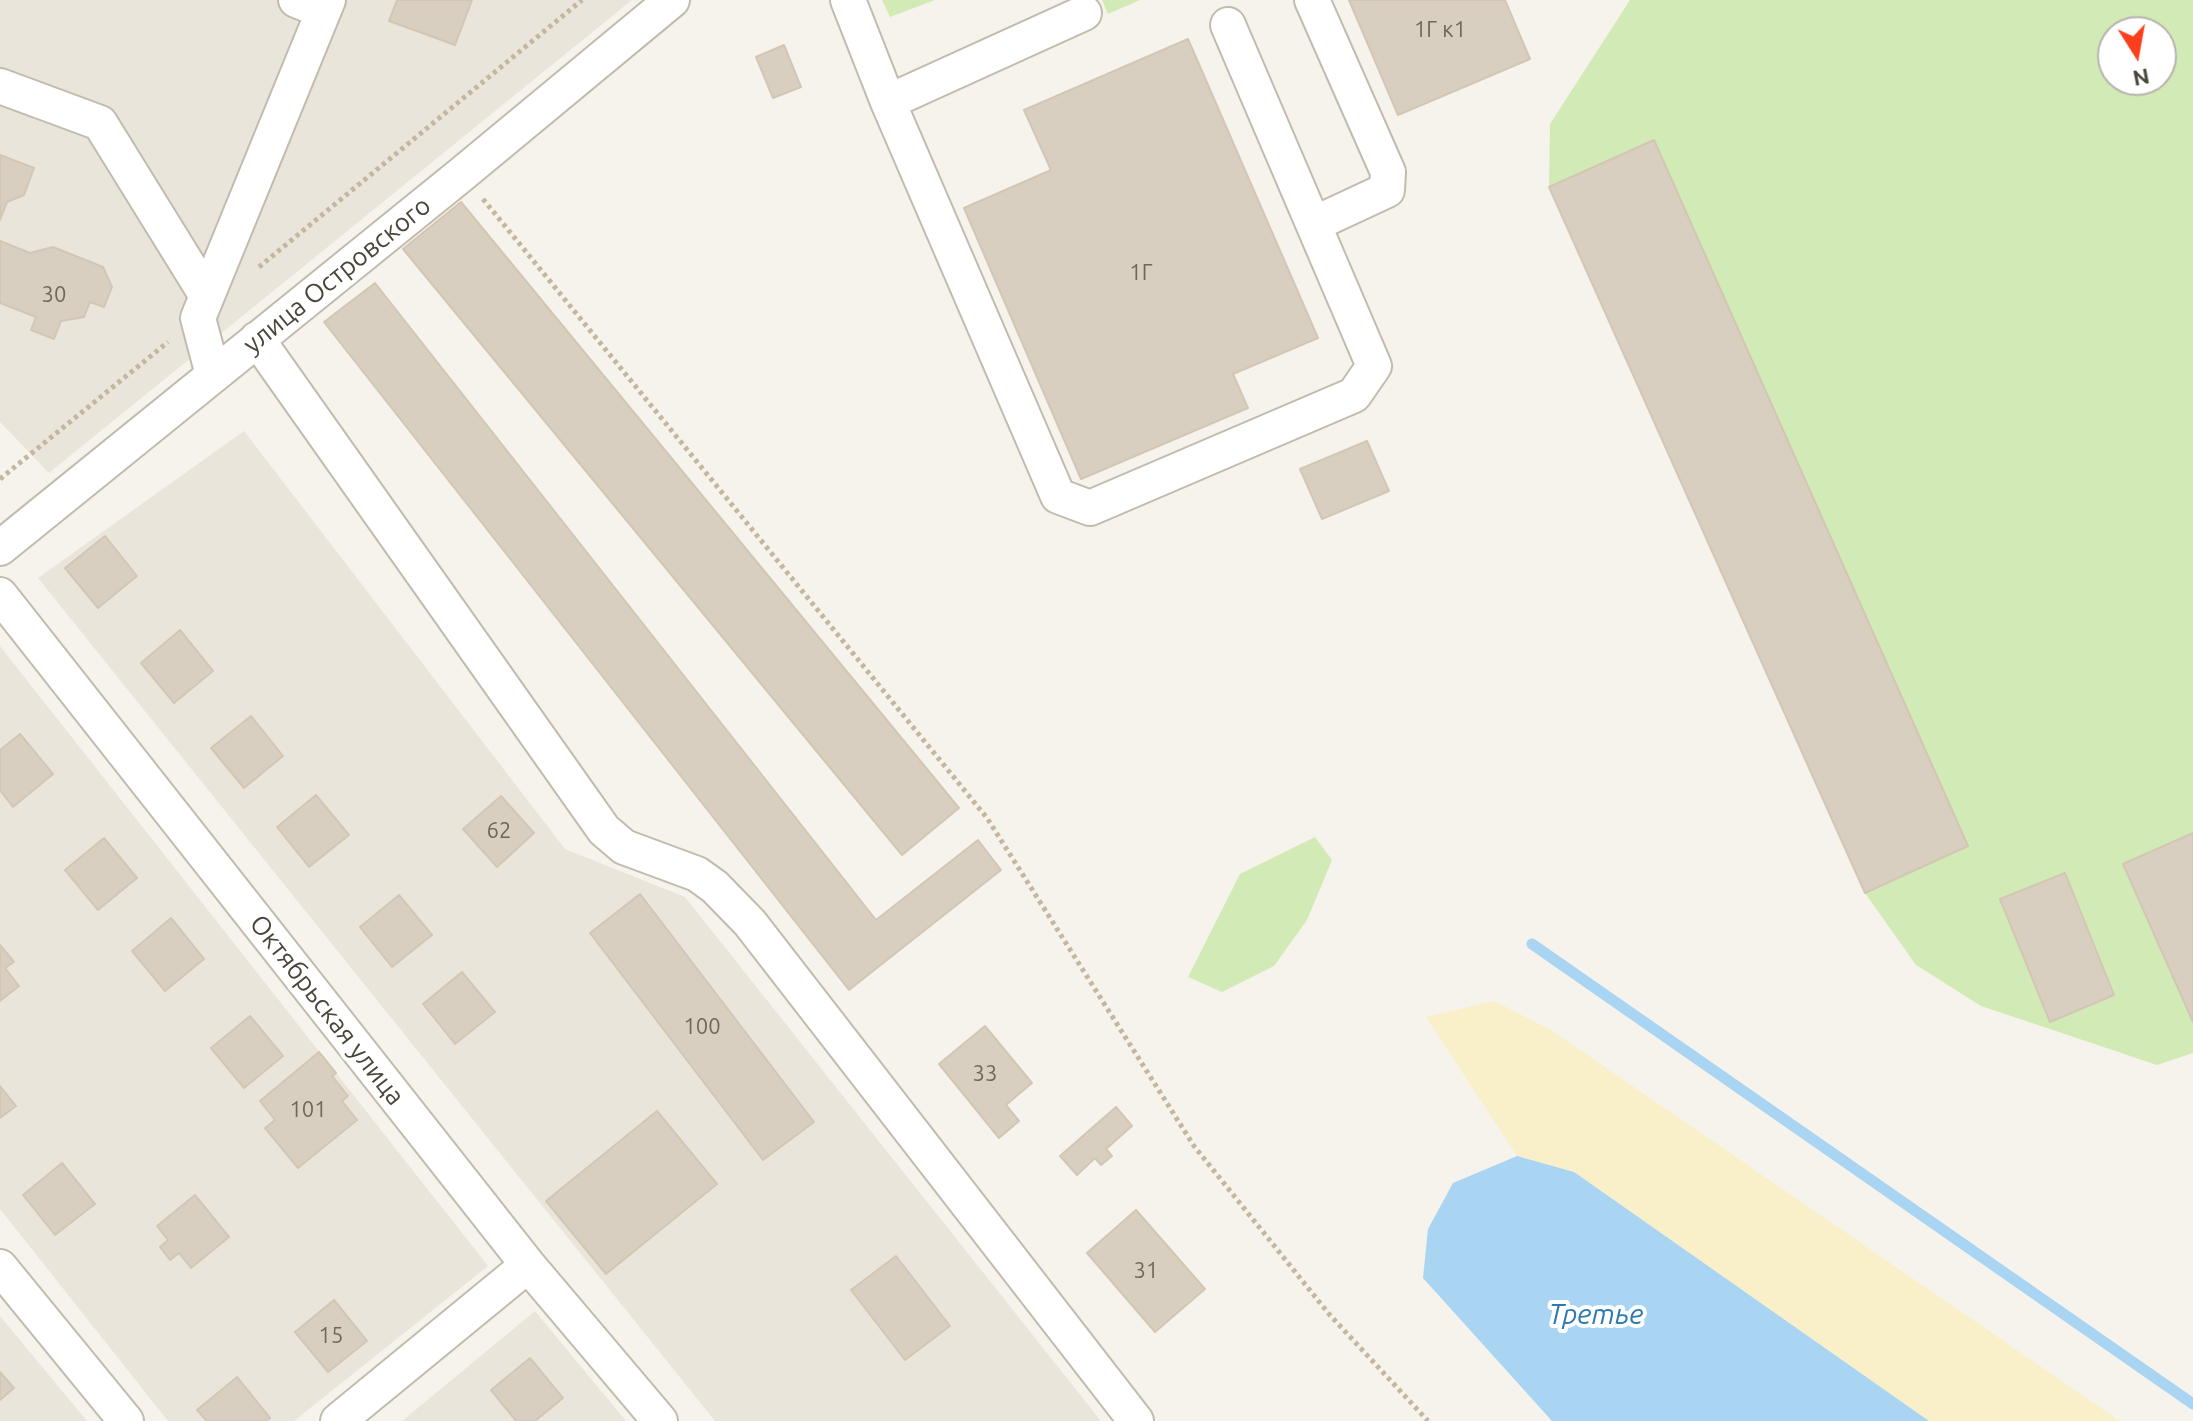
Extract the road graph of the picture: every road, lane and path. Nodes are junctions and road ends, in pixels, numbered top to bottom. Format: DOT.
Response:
graph roads {
  1 [pos="582,0"];
  2 [pos="672,0"];
  3 [pos="848,0"];
  4 [pos="1312,0"];
  5 [pos="316,4"];
  6 [pos="1084,13"];
  7 [pos="1228,25"];
  8 [pos="0,86"];
  9 [pos="888,102"];
  10 [pos="462,174"];
  11 [pos="1314,224"];
  12 [pos="258,269"];
  13 [pos="202,307"];
  14 [pos="257,339"];
  15 [pos="213,375"];
  16 [pos="0,479"];
  17 [pos="0,548"];
  18 [pos="0,595"];
  19 [pos="528,1265"];
  20 [pos="0,1267"];
  21 [pos="126,1421"];
  22 [pos="338,1421"];
  23 [pos="660,1421"];
  24 [pos="1136,1421"];
  25 [pos="1428,1421"];
  1 -- 12 [label="path"];
  2 -- 10 [label="street, улица Островского"];
  3 -- 9 [label="street"];
  4 -- 11 [label="street"];
  5 -- 13 [label="street"];
  6 -- 9 [label="street"];
  7 -- 11 [label="street"];
  8 -- 13 [label="street"];
  9 -- 11 [label="street"];
  10 -- 14 [label="street, улица Островского"];
  10 -- 25 [label="path"];
  13 -- 15 [label="street"];
  13 -- 16 [label="path"];
  14 -- 15 [label="street, улица Островского"];
  14 -- 24 [label="street"];
  15 -- 17 [label="street, улица Островского"];
  18 -- 19 [label="street, Октябрьская улица"];
  19 -- 22 [label="street"];
  19 -- 23 [label="street, Октябрьская улица"];
  20 -- 21 [label="street"];
}
